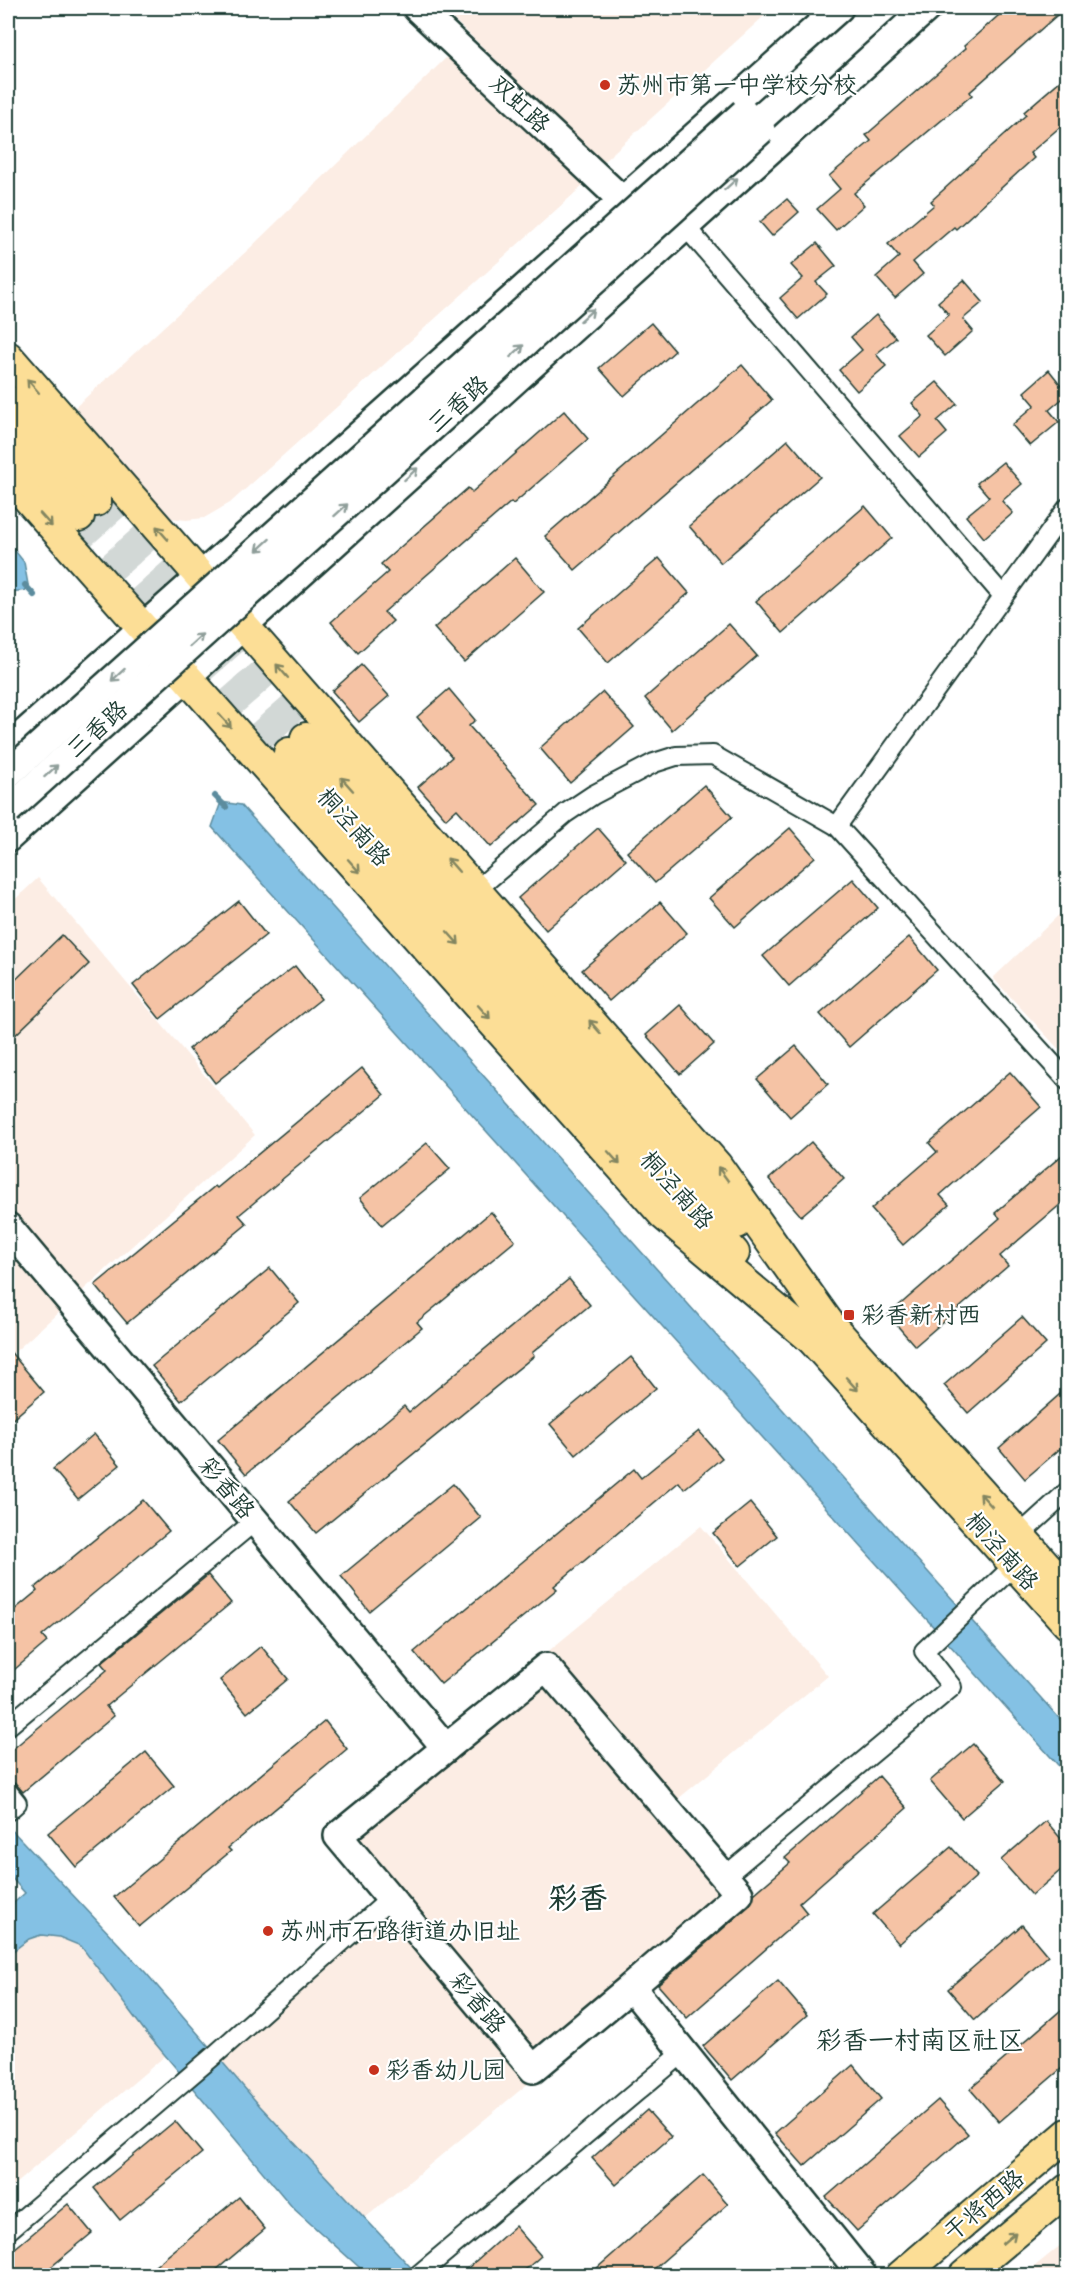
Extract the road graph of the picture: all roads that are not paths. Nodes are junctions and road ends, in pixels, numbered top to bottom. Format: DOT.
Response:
graph roads {
  1 [pos="417,8"];
  2 [pos="839,8"];
  3 [pos="851,8"];
  4 [pos="918,8"];
  5 [pos="927,8"];
  6 [pos="753,122"];
  7 [pos="622,200"];
  8 [pos="685,226"];
  9 [pos="8,357"];
  10 [pos="8,401"];
  11 [pos="8,435"];
  12 [pos="8,476"];
  13 [pos="129,495"];
  14 [pos="1068,507"];
  15 [pos="70,547"];
  16 [pos="200,577"];
  17 [pos="1003,596"];
  18 [pos="243,625"];
  19 [pos="143,628"];
  20 [pos="186,677"];
  21 [pos="313,706"];
  22 [pos="298,746"];
  23 [pos="8,748"];
  24 [pos="256,756"];
  25 [pos="8,774"];
  26 [pos="8,810"];
  27 [pos="837,826"];
  28 [pos="8,838"];
  29 [pos="476,891"];
  30 [pos="1068,1081"];
  31 [pos="8,1227"];
  32 [pos="821,1332"];
  33 [pos="1068,1491"];
  34 [pos="255,1521"];
  35 [pos="1016,1550"];
  36 [pos="1068,1590"];
  37 [pos="1068,1624"];
  38 [pos="8,1725"];
  39 [pos="446,1748"];
  40 [pos="8,1792"];
  41 [pos="8,1811"];
  42 [pos="724,1877"];
  43 [pos="390,1899"];
  44 [pos="631,1987"];
  45 [pos="684,2052"];
  46 [pos="1068,2134"];
  47 [pos="1068,2189"];
  48 [pos="8,2231"];
  49 [pos="419,2274"];
  50 [pos="863,2276"];
  51 [pos="901,2276"];
  52 [pos="964,2276"];
  1 -- 7 [label="main road, 双虹路"];
  2 -- 7 [label="main road"];
  3 -- 6 [label="main road, 三香路"];
  4 -- 6 [label="main road, 三香路"];
  8 -- 5 [label="main road, one-way"];
  6 -- 25 [label="main road, 三香路, one-way, bridge"];
  26 -- 6 [label="main road, 三香路, one-way, bridge"];
  7 -- 16 [label="main road"];
  8 -- 17 [label="street"];
  18 -- 8 [label="main road, one-way"];
  13 -- 9 [label="main road, one-way"];
  10 -- 11 [label="main road"];
  12 -- 15 [label="main road, one-way"];
  13 -- 15 [label="main road"];
  16 -- 13 [label="main road, one-way"];
  14 -- 17 [label="street"];
  15 -- 19 [label="main road"];
  16 -- 18 [label="main road"];
  16 -- 19 [label="main road"];
  17 -- 27 [label="street"];
  18 -- 20 [label="main road"];
  21 -- 18 [label="main road, one-way"];
  19 -- 20 [label="main road"];
  19 -- 23 [label="main road"];
  20 -- 24 [label="main road, one-way"];
  20 -- 28 [label="main road"];
  21 -- 24 [label="main road"];
  29 -- 21 [label="main road, one-way"];
  22 -- 32 [label="main road, 桐泾南路"];
  24 -- 32 [label="main road, one-way"];
  27 -- 29 [label="street"];
  27 -- 30 [label="street"];
  32 -- 29 [label="main road, one-way"];
  31 -- 34 [label="main road, 彩香路"];
  32 -- 35 [label="main road, 桐泾南路"];
  33 -- 35 [label="street"];
  34 -- 38 [label="street"];
  34 -- 39 [label="main road, 彩香路"];
  35 -- 36 [label="main road, 桐泾南路"];
  35 -- 37 [label="main road, 桐泾南路"];
  35 -- 42 [label="street"];
  39 -- 42 [label="main road, 彩香路"];
  39 -- 43 [label="main road, 彩香路"];
  40 -- 41 [label="street"];
  42 -- 44 [label="main road, 彩香路"];
  43 -- 44 [label="main road, 彩香路"];
  43 -- 48 [label="street"];
  44 -- 45 [label="main road"];
  45 -- 49 [label="street"];
  45 -- 50 [label="main road"];
  46 -- 51 [label="main road, 干将西路"];
  52 -- 47 [label="main road, 干将西路, one-way"];
}
